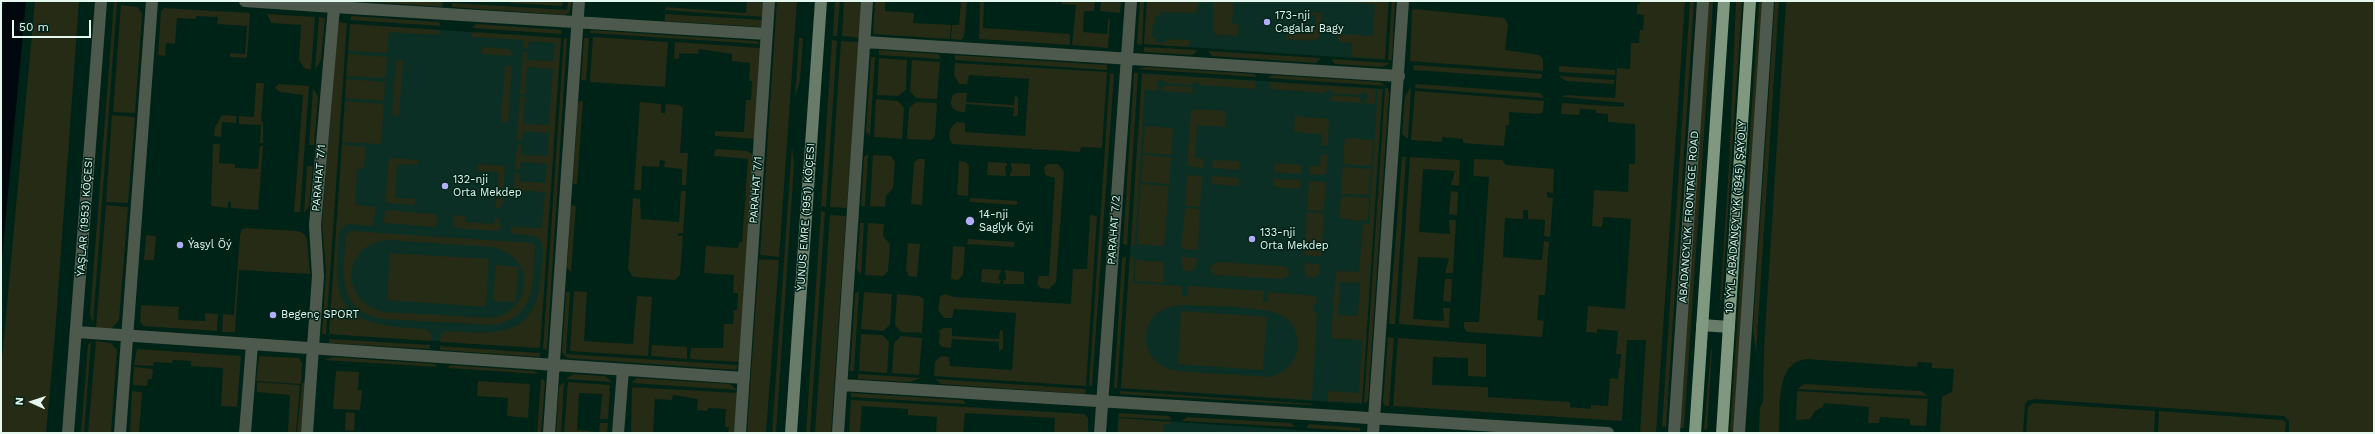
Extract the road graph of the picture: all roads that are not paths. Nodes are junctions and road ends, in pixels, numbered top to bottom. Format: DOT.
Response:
graph roads {
  1 [pos="101,1"];
  2 [pos="152,1"];
  3 [pos="245,1"];
  4 [pos="578,1"];
  5 [pos="769,1"];
  6 [pos="821,1"];
  7 [pos="867,1"];
  8 [pos="1131,1"];
  9 [pos="1403,1"];
  10 [pos="1703,1"];
  11 [pos="1724,1"];
  12 [pos="1750,1"];
  13 [pos="1768,1"];
  14 [pos="334,4"];
  15 [pos="577,22"];
  16 [pos="767,34"];
  17 [pos="864,42"];
  18 [pos="1127,58"];
  19 [pos="1399,76"];
  20 [pos="1702,325"];
  21 [pos="1729,327"];
  22 [pos="77,332"];
  23 [pos="127,336"];
  24 [pos="252,344"];
  25 [pos="313,349"];
  26 [pos="554,365"];
  27 [pos="622,370"];
  28 [pos="744,378"];
  29 [pos="842,385"];
  30 [pos="1102,402"];
  31 [pos="1374,419"];
  32 [pos="68,433"];
  33 [pos="120,433"];
  34 [pos="245,433"];
  35 [pos="307,433"];
  36 [pos="549,433"];
  37 [pos="618,433"];
  38 [pos="740,433"];
  39 [pos="791,433"];
  40 [pos="838,433"];
  41 [pos="1100,433"];
  42 [pos="1373,433"];
  43 [pos="1608,433"];
  44 [pos="1674,433"];
  45 [pos="1695,433"];
  46 [pos="1722,433"];
  47 [pos="1739,433"];
  1 -- 22 [label="street, ÝAŞLAR (1953) KÖÇESI"];
  2 -- 23 [label="street"];
  3 -- 14 [label="street"];
  4 -- 15 [label="street"];
  5 -- 16 [label="street, PARAHAT 7/1"];
  6 -- 39 [label="street, ÝUNUS EMRE (1951) KÖÇESI"];
  7 -- 17 [label="street"];
  8 -- 18 [label="street, PARAHAT 7/2"];
  9 -- 19 [label="street"];
  10 -- 44 [label="street, ABADANCYLYK FRONTAGE ROAD"];
  11 -- 20 [label="main road"];
  12 -- 21 [label="main road, 10 ÝYL ABADANÇYLYK (1945) ŞAÝOLY"];
  13 -- 47 [label="street"];
  14 -- 15 [label="street"];
  14 -- 25 [label="street, PARAHAT 7/1"];
  15 -- 16 [label="street"];
  15 -- 26 [label="street"];
  16 -- 28 [label="street, PARAHAT 7/1"];
  17 -- 18 [label="street"];
  17 -- 29 [label="street"];
  18 -- 19 [label="street"];
  18 -- 30 [label="street, PARAHAT 7/2"];
  19 -- 31 [label="street"];
  20 -- 21 [label="street"];
  20 -- 45 [label="main road"];
  21 -- 46 [label="main road, 10 ÝYL ABADANÇYLYK (1945) ŞAÝOLY"];
  22 -- 23 [label="street"];
  22 -- 32 [label="street, ÝAŞLAR (1953) KÖÇESI"];
  23 -- 24 [label="street"];
  23 -- 33 [label="street"];
  24 -- 25 [label="street"];
  24 -- 34 [label="street"];
  25 -- 26 [label="street"];
  25 -- 35 [label="street, PARAHAT 7/1"];
  26 -- 27 [label="street"];
  26 -- 36 [label="street"];
  27 -- 28 [label="street"];
  27 -- 37 [label="street"];
  28 -- 38 [label="street, PARAHAT 7/1"];
  29 -- 30 [label="street"];
  29 -- 40 [label="street"];
  30 -- 31 [label="street"];
  30 -- 41 [label="street, PARAHAT 7/2"];
  31 -- 42 [label="street"];
  31 -- 43 [label="street"];
}
